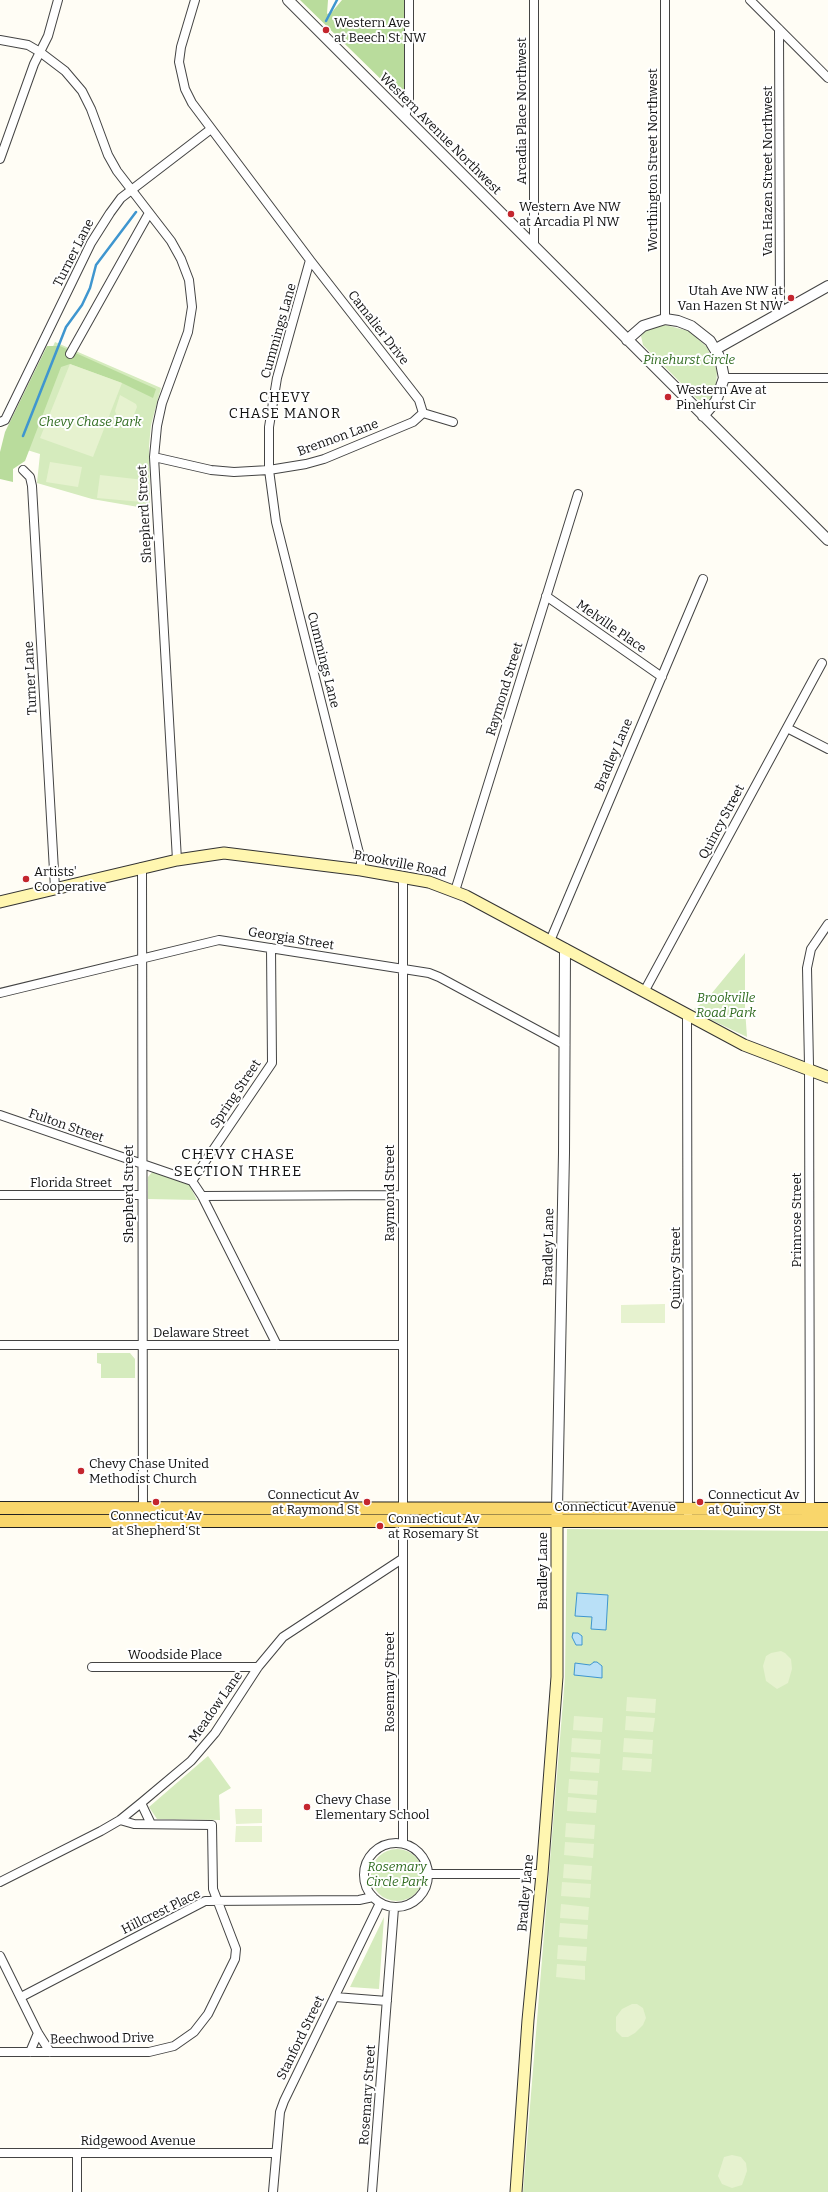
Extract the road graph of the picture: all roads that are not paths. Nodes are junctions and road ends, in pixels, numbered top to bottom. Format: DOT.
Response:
graph roads {
  1 [pos="58,0"];
  2 [pos="195,0"];
  3 [pos="288,0"];
  4 [pos="409,0"];
  5 [pos="534,0"];
  6 [pos="665,0"];
  7 [pos="750,0"];
  8 [pos="779,29"];
  9 [pos="0,40"];
  10 [pos="40,52"];
  11 [pos="828,78"];
  12 [pos="405,117"];
  13 [pos="211,129"];
  14 [pos="0,159"];
  15 [pos="133,190"];
  16 [pos="149,213"];
  17 [pos="534,246"];
  18 [pos="310,260"];
  19 [pos="828,286"];
  20 [pos="780,312"];
  21 [pos="665,319"];
  22 [pos="627,340"];
  23 [pos="716,349"];
  24 [pos="70,354"];
  25 [pos="724,378"];
  26 [pos="828,378"];
  27 [pos="423,413"];
  28 [pos="703,416"];
  29 [pos="1,422"];
  30 [pos="453,422"];
  31 [pos="154,457"];
  32 [pos="23,470"];
  33 [pos="269,470"];
  34 [pos="578,494"];
  35 [pos="828,540"];
  36 [pos="703,579"];
  37 [pos="546,596"];
  38 [pos="822,663"];
  39 [pos="662,678"];
  40 [pos="787,728"];
  41 [pos="828,749"];
  42 [pos="177,860"];
  43 [pos="142,868"];
  44 [pos="361,870"];
  45 [pos="402,877"];
  46 [pos="56,888"];
  47 [pos="455,891"];
  48 [pos="0,902"];
  49 [pos="828,924"];
  50 [pos="550,941"];
  51 [pos="271,948"];
  52 [pos="565,949"];
  53 [pos="141,958"];
  54 [pos="401,968"];
  55 [pos="644,992"];
  56 [pos="0,993"];
  57 [pos="687,1015"];
  58 [pos="565,1045"];
  59 [pos="809,1070"];
  60 [pos="828,1077"];
  61 [pos="0,1116"];
  62 [pos="142,1164"];
  63 [pos="192,1181"];
  64 [pos="0,1195"];
  65 [pos="142,1195"];
  66 [pos="402,1195"];
  67 [pos="202,1196"];
  68 [pos="0,1345"];
  69 [pos="142,1345"];
  70 [pos="277,1345"];
  71 [pos="402,1345"];
  72 [pos="0,1508"];
  73 [pos="143,1508"];
  74 [pos="402,1508"];
  75 [pos="557,1508"];
  76 [pos="688,1508"];
  77 [pos="828,1508"];
  78 [pos="810,1515"];
  79 [pos="0,1521"];
  80 [pos="143,1521"];
  81 [pos="402,1521"];
  82 [pos="557,1521"];
  83 [pos="688,1521"];
  84 [pos="828,1521"];
  85 [pos="402,1559"];
  86 [pos="92,1667"];
  87 [pos="258,1667"];
  88 [pos="141,1803"];
  89 [pos="120,1820"];
  90 [pos="151,1824"];
  91 [pos="402,1843"];
  92 [pos="429,1874"];
  93 [pos="542,1874"];
  94 [pos="0,1882"];
  95 [pos="373,1897"];
  96 [pos="216,1901"];
  97 [pos="380,1903"];
  98 [pos="394,1908"];
  99 [pos="0,1956"];
  100 [pos="21,1997"];
  101 [pos="335,1997"];
  102 [pos="387,2001"];
  103 [pos="38,2033"];
  104 [pos="0,2052"];
  105 [pos="30,2052"];
  106 [pos="50,2052"];
  107 [pos="0,2153"];
  108 [pos="77,2153"];
  109 [pos="276,2153"];
  110 [pos="77,2192"];
  111 [pos="273,2192"];
  112 [pos="372,2192"];
  113 [pos="516,2192"];
  1 -- 10 [label="street"];
  2 -- 13 [label="street"];
  3 -- 12 [label="street, Western Avenue Northwest"];
  4 -- 12 [label="street"];
  5 -- 17 [label="street, Arcadia Place Northwest"];
  6 -- 21 [label="street, Worthington Street Northwest"];
  7 -- 8 [label="street"];
  8 -- 11 [label="street"];
  8 -- 20 [label="street, Van Hazen Street Northwest"];
  9 -- 10 [label="street, Shepherd Street"];
  10 -- 14 [label="street"];
  10 -- 15 [label="street, Shepherd Street"];
  12 -- 17 [label="street, Western Avenue Northwest"];
  13 -- 15 [label="street, Turner Lane"];
  13 -- 18 [label="street"];
  15 -- 16 [label="street, Shepherd Street"];
  15 -- 29 [label="street, Turner Lane"];
  16 -- 24 [label="street"];
  16 -- 31 [label="street, Shepherd Street"];
  17 -- 22 [label="street, Western Avenue Northwest"];
  18 -- 27 [label="street, Camalier Drive"];
  18 -- 33 [label="street, Cummings Lane"];
  19 -- 20 [label="street"];
  20 -- 23 [label="street"];
  21 -- 22 [label="street"];
  21 -- 23 [label="street"];
  22 -- 28 [label="street, Western Avenue Northwest"];
  23 -- 25 [label="street"];
  25 -- 26 [label="street"];
  25 -- 28 [label="street"];
  27 -- 30 [label="street"];
  27 -- 33 [label="street, Brennon Lane"];
  28 -- 35 [label="street, Western Avenue Northwest"];
  31 -- 33 [label="street, Brennon Lane"];
  31 -- 42 [label="street, Shepherd Street"];
  32 -- 46 [label="street, Turner Lane"];
  33 -- 44 [label="street, Cummings Lane"];
  34 -- 37 [label="street, Raymond Street"];
  36 -- 39 [label="street, Bradley Lane"];
  37 -- 39 [label="street, Melville Place"];
  37 -- 47 [label="street, Raymond Street"];
  38 -- 40 [label="street, Quincy Street"];
  39 -- 50 [label="street, Bradley Lane"];
  40 -- 41 [label="street"];
  40 -- 55 [label="street, Quincy Street"];
  42 -- 43 [label="main road, Brookville Road"];
  42 -- 44 [label="main road, Brookville Road"];
  43 -- 46 [label="main road, Brookville Road"];
  43 -- 53 [label="street, Shepherd Street"];
  44 -- 45 [label="main road, Brookville Road"];
  45 -- 47 [label="main road, Brookville Road"];
  45 -- 54 [label="street, Raymond Street"];
  46 -- 48 [label="main road, Brookville Road"];
  47 -- 50 [label="main road, Brookville Road"];
  49 -- 59 [label="street, Primrose Street"];
  50 -- 52 [label="main road, Brookville Road"];
  51 -- 53 [label="street, Georgia Street"];
  51 -- 54 [label="street, Georgia Street"];
  51 -- 63 [label="street, Spring Street"];
  52 -- 55 [label="main road, Brookville Road"];
  52 -- 58 [label="street, Bradley Lane"];
  53 -- 56 [label="street, Georgia Street"];
  53 -- 62 [label="street, Shepherd Street"];
  54 -- 58 [label="street, Georgia Street"];
  54 -- 66 [label="street, Raymond Street"];
  55 -- 57 [label="main road, Brookville Road"];
  57 -- 59 [label="main road, Brookville Road"];
  57 -- 76 [label="street, Quincy Street"];
  58 -- 75 [label="street, Bradley Lane"];
  59 -- 60 [label="main road, Brookville Road"];
  59 -- 78 [label="street, Primrose Street"];
  61 -- 62 [label="street, Fulton Street"];
  62 -- 63 [label="street, Fulton Street"];
  62 -- 65 [label="street, Shepherd Street"];
  63 -- 67 [label="street"];
  64 -- 65 [label="street, Florida Street"];
  65 -- 69 [label="street, Shepherd Street"];
  66 -- 67 [label="street"];
  66 -- 71 [label="street, Raymond Street"];
  67 -- 70 [label="street"];
  68 -- 69 [label="street, Delaware Street"];
  69 -- 70 [label="street, Delaware Street"];
  69 -- 73 [label="street, Shepherd Street"];
  70 -- 71 [label="street, Delaware Street"];
  71 -- 74 [label="street, Raymond Street"];
  72 -- 73 [label="main road, Connecticut Avenue"];
  73 -- 74 [label="main road, Connecticut Avenue"];
  73 -- 80 [label="street, Shepherd Street"];
  74 -- 75 [label="main road, Connecticut Avenue"];
  74 -- 81 [label="street"];
  75 -- 76 [label="main road, Connecticut Avenue"];
  75 -- 82 [label="main road, Bradley Lane"];
  76 -- 78 [label="main road, Connecticut Avenue"];
  76 -- 83 [label="street, Quincy Street"];
  77 -- 78 [label="main road, Connecticut Avenue"];
  78 -- 83 [label="main road, Connecticut Avenue"];
  78 -- 84 [label="main road, Connecticut Avenue"];
  79 -- 80 [label="main road, Connecticut Avenue"];
  80 -- 81 [label="main road, Connecticut Avenue"];
  81 -- 82 [label="main road, Connecticut Avenue"];
  81 -- 85 [label="street, Rosemary Street"];
  82 -- 83 [label="main road, Connecticut Avenue"];
  82 -- 93 [label="main road, Bradley Lane"];
  85 -- 87 [label="street, Meadow Lane"];
  85 -- 91 [label="street, Rosemary Street"];
  86 -- 87 [label="street, Woodside Place"];
  87 -- 88 [label="street, Meadow Lane"];
  88 -- 89 [label="street, Meadow Lane"];
  88 -- 90 [label="street"];
  89 -- 90 [label="street"];
  89 -- 94 [label="street, Meadow Lane"];
  90 -- 96 [label="street, Beechwood Drive"];
  91 -- 92 [label="street"];
  91 -- 95 [label="street"];
  92 -- 93 [label="street"];
  92 -- 98 [label="street"];
  93 -- 113 [label="main road, Bradley Lane"];
  95 -- 96 [label="street, Hillcrest Place"];
  95 -- 97 [label="street"];
  96 -- 100 [label="street, Hillcrest Place"];
  96 -- 106 [label="street, Beechwood Drive"];
  97 -- 98 [label="street"];
  97 -- 101 [label="street, Stanford Street"];
  98 -- 102 [label="street, Rosemary Street"];
  99 -- 100 [label="street"];
  100 -- 103 [label="street"];
  101 -- 102 [label="street"];
  101 -- 109 [label="street, Stanford Street"];
  102 -- 112 [label="street, Rosemary Street"];
  103 -- 105 [label="street"];
  103 -- 106 [label="street"];
  104 -- 105 [label="street, Beechwood Drive"];
  105 -- 106 [label="street, Beechwood Drive"];
  107 -- 108 [label="street, Ridgewood Avenue"];
  108 -- 109 [label="street, Ridgewood Avenue"];
  108 -- 110 [label="street"];
  109 -- 111 [label="street, Stanford Street"];
}
